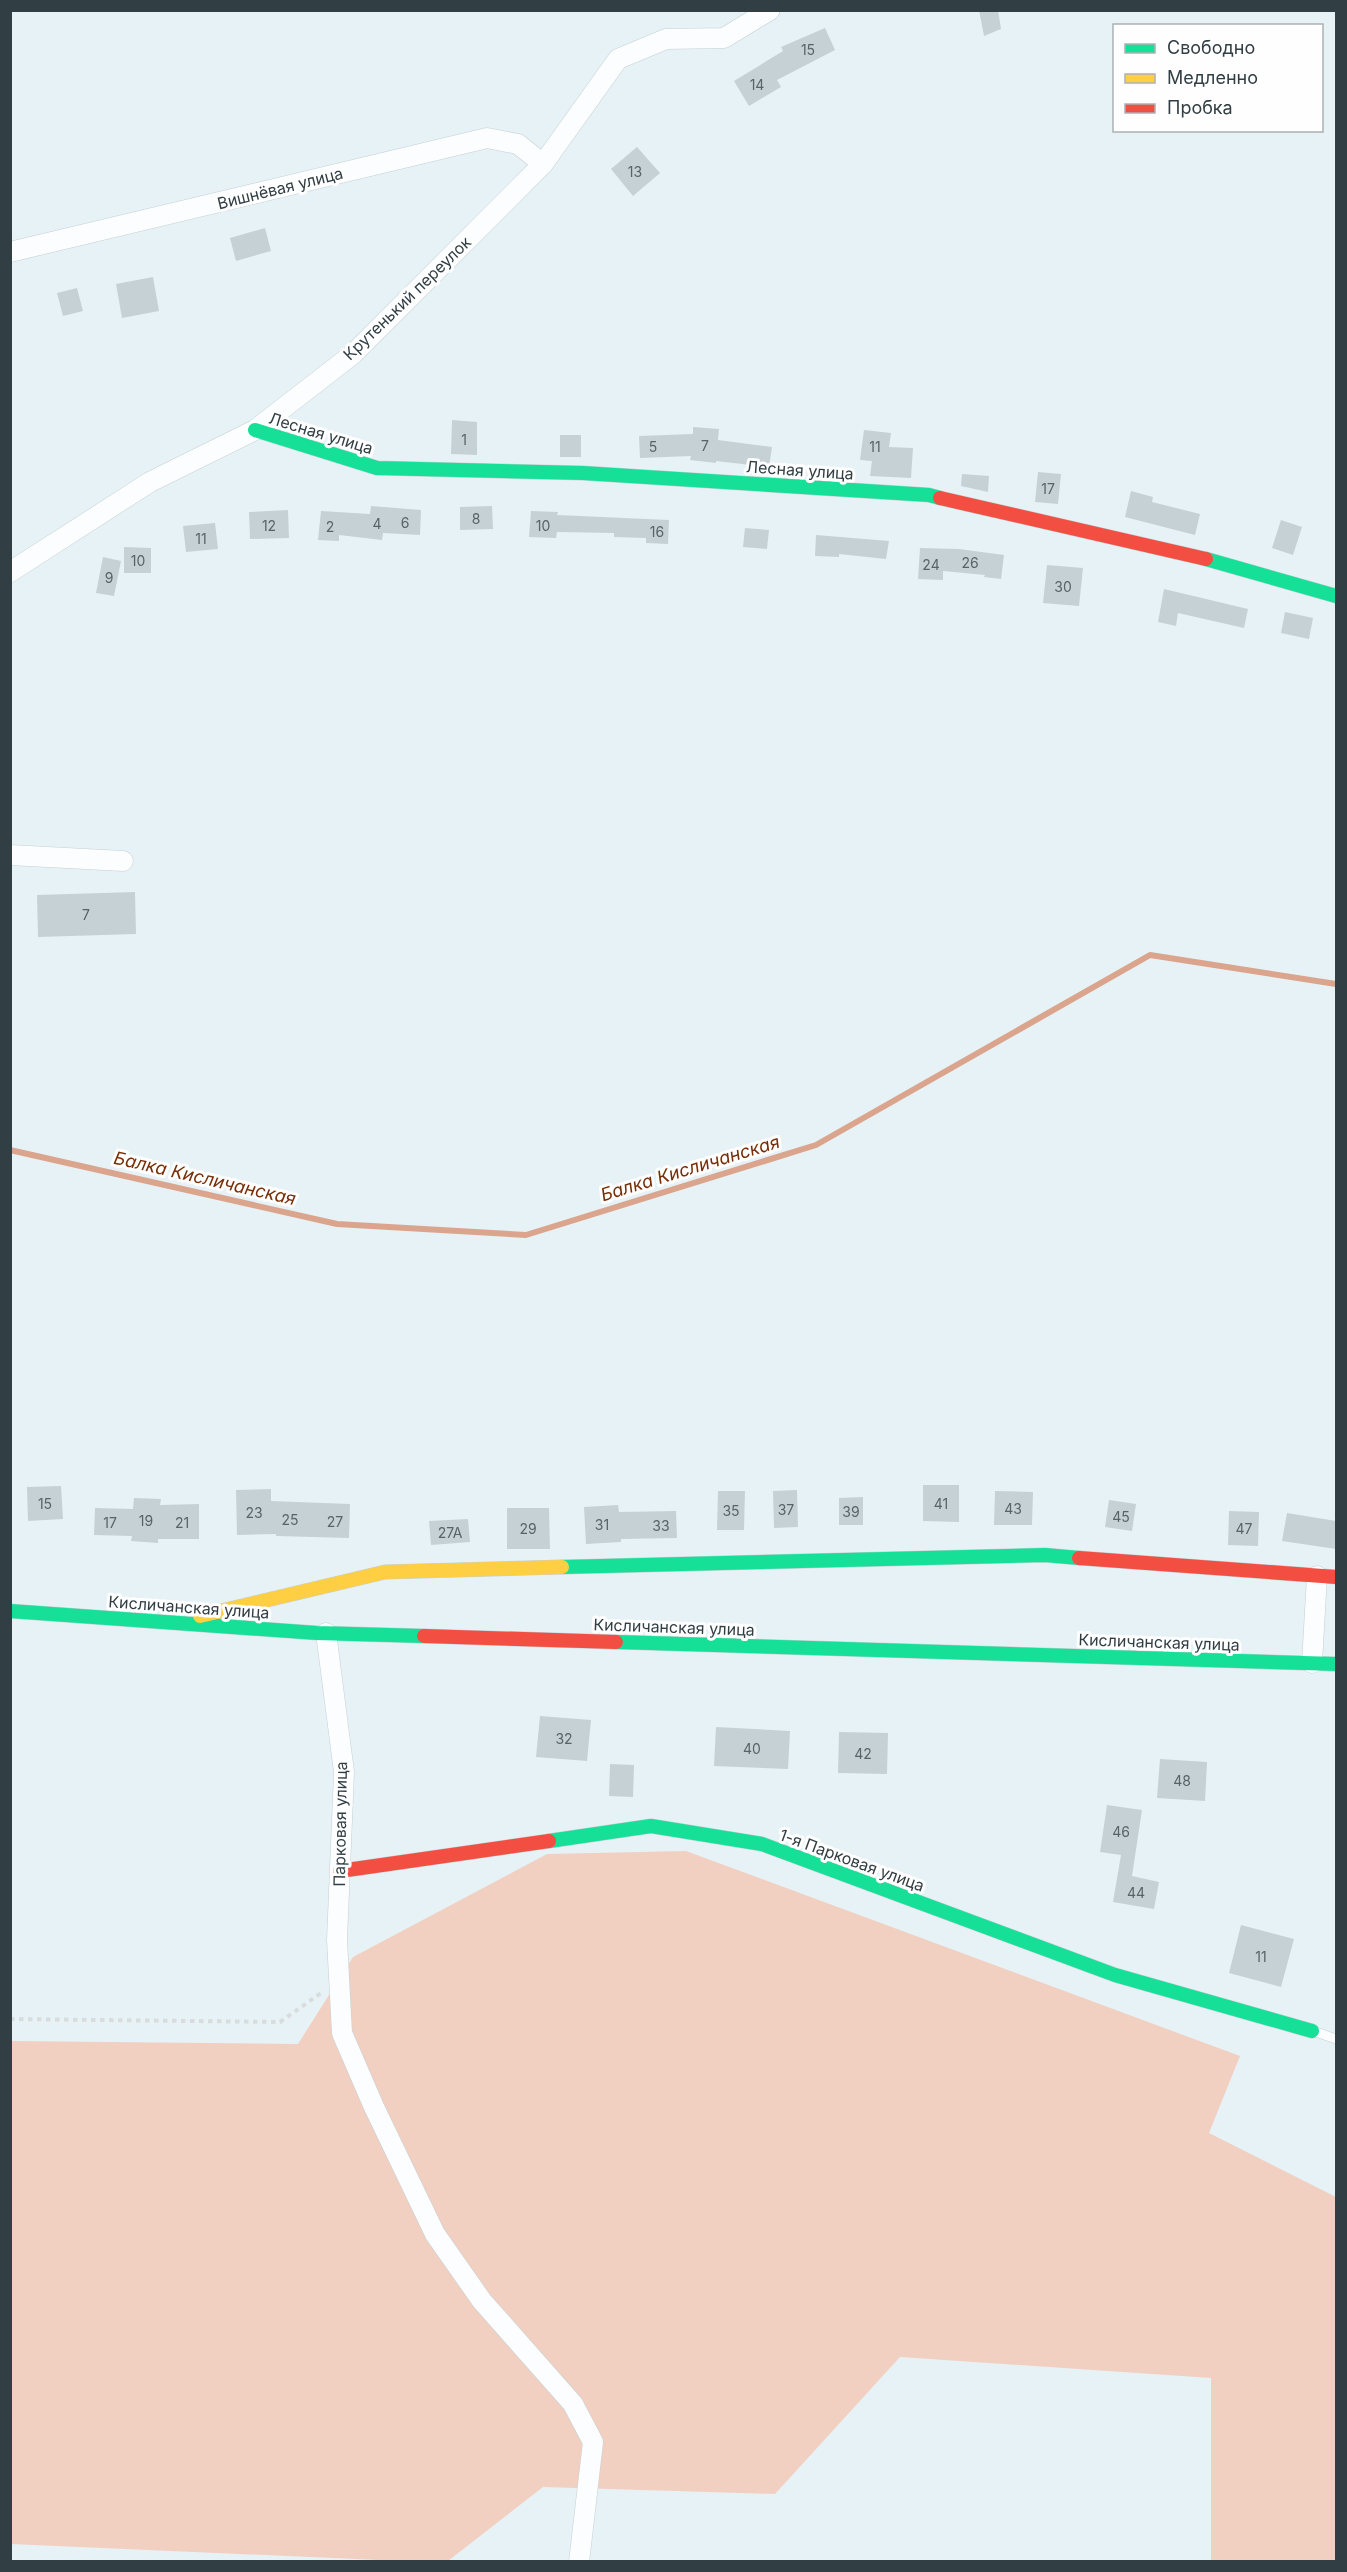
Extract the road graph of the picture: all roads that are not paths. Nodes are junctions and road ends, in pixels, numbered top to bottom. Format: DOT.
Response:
graph roads {
  1 [pos="770,10"];
  2 [pos="543,164"];
  3 [pos="10,252"];
  4 [pos="255,430"];
  5 [pos="10,572"];
  6 [pos="1336,596"];
  7 [pos="10,855"];
  8 [pos="123,861"];
  9 [pos="1317,1576"];
  10 [pos="1336,1577"];
  11 [pos="10,1611"];
  12 [pos="176,1622"];
  13 [pos="326,1633"];
  14 [pos="1312,1663"];
  15 [pos="1336,1664"];
  16 [pos="340,1871"];
  17 [pos="1312,2031"];
  18 [pos="1336,2039"];
  19 [pos="579,2562"];
  1 -- 2 [label="street, Крутенький переулок"];
  2 -- 3 [label="street, Вишнёвая улица"];
  2 -- 4 [label="street, Крутенький переулок"];
  4 -- 5 [label="street, Крутенький переулок"];
  4 -- 6 [label="street, Лесная улица"];
  7 -- 8 [label="street"];
  9 -- 10 [label="street"];
  9 -- 12 [label="street"];
  9 -- 14 [label="street"];
  11 -- 12 [label="street, Кисличанская улица"];
  12 -- 13 [label="street, Кисличанская улица"];
  13 -- 14 [label="street, Кисличанская улица"];
  13 -- 16 [label="street, Парковая улица"];
  14 -- 15 [label="street, Кисличанская улица"];
  16 -- 17 [label="street, 1-я Парковая улица"];
  16 -- 19 [label="street, Парковая улица"];
  17 -- 18 [label="lane, 1-я Парковая улица"];
}
